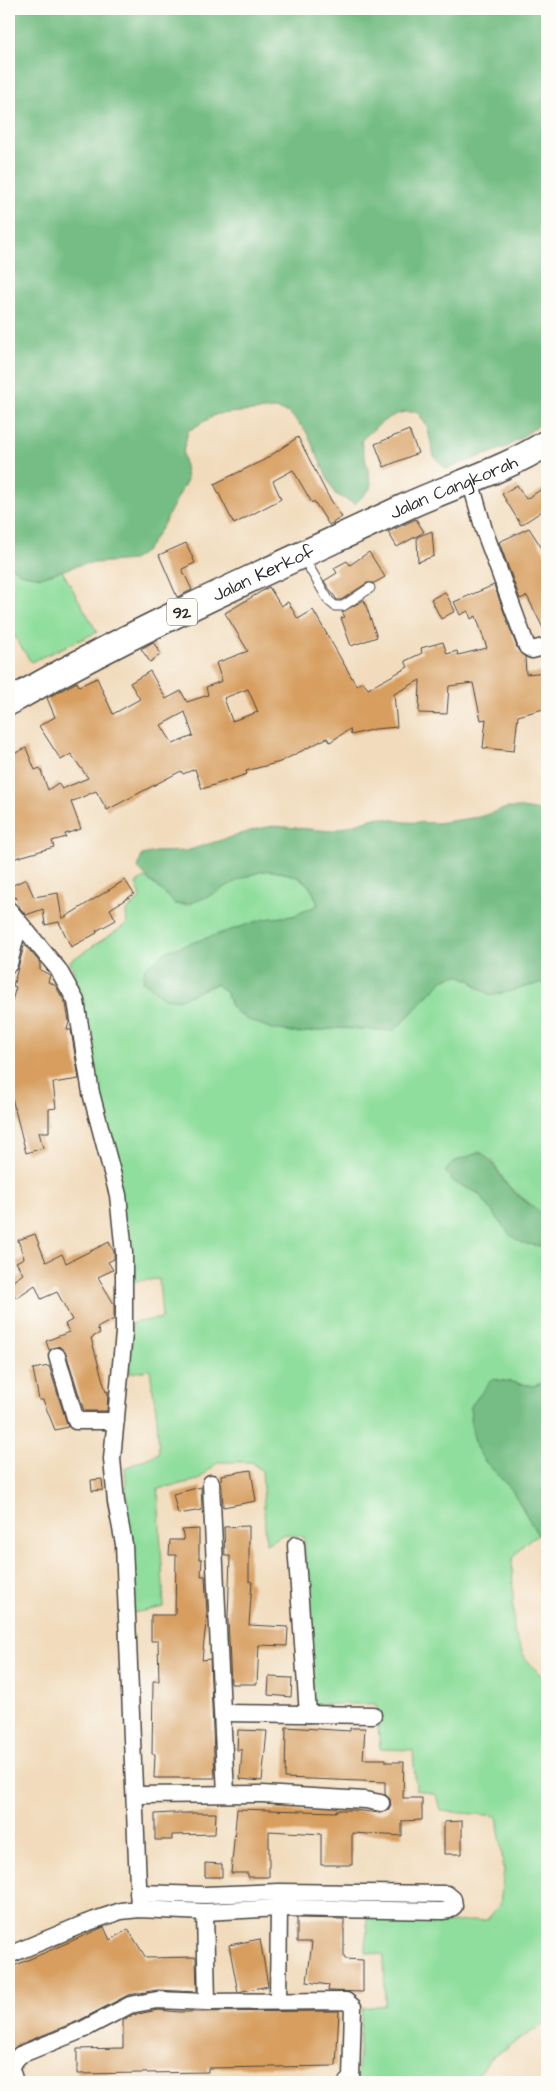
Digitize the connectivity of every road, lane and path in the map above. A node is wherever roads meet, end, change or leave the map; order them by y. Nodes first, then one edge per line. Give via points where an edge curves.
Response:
1 (547, 443) edge
2 (470, 480) junction
3 (358, 529) joint
4 (302, 555) junction
5 (370, 588) dead end
6 (547, 646) edge
7 (9, 702) edge
8 (14, 917) edge
9 (9, 964) edge
10 (57, 1356) dead end
11 (116, 1421) junction
12 (211, 1483) dead end
13 (296, 1545) dead end
14 (223, 1713) junction
15 (308, 1714) junction
16 (373, 1715) dead end
17 (226, 1794) junction
18 (135, 1795) junction
19 (381, 1802) dead end
20 (279, 1900) junction
21 (139, 1901) junction
22 (205, 1912) junction
23 (9, 1955) edge
24 (278, 2001) junction
25 (207, 2002) junction
26 (15, 2082) edge
27 (347, 2082) edge

1 - 2 main road, Jalan Cangkorah
2 - 3 main road, Jalan Cangkorah
2 - 6 street via 487,538 527,647 532,650
3 - 4 main road, Jalan Kerkof / 92
4 - 5 lane via 329,602 335,606 343,606
4 - 7 main road, Jalan Kerkof / 92 via 188,609
8 - 9 street
8 - 11 street via 58,969 76,1001 91,1093 118,1195 124,1253 124,1333
10 - 11 street via 76,1422
11 - 18 street via 112,1459 124,1544
12 - 14 street
13 - 15 street
14 - 15 street
14 - 17 street
15 - 16 street
17 - 18 street
17 - 19 street
18 - 21 street
20 - 20 street via 447,1894 454,1906 442,1911
20 - 21 street via 205,1895
20 - 22 street
20 - 24 street
21 - 22 street
21 - 23 street
22 - 25 street
24 - 25 street
24 - 27 street via 346,2001 350,2004 351,2079
25 - 26 street via 157,2000 130,2005 82,2030 20,2054 10,2066

